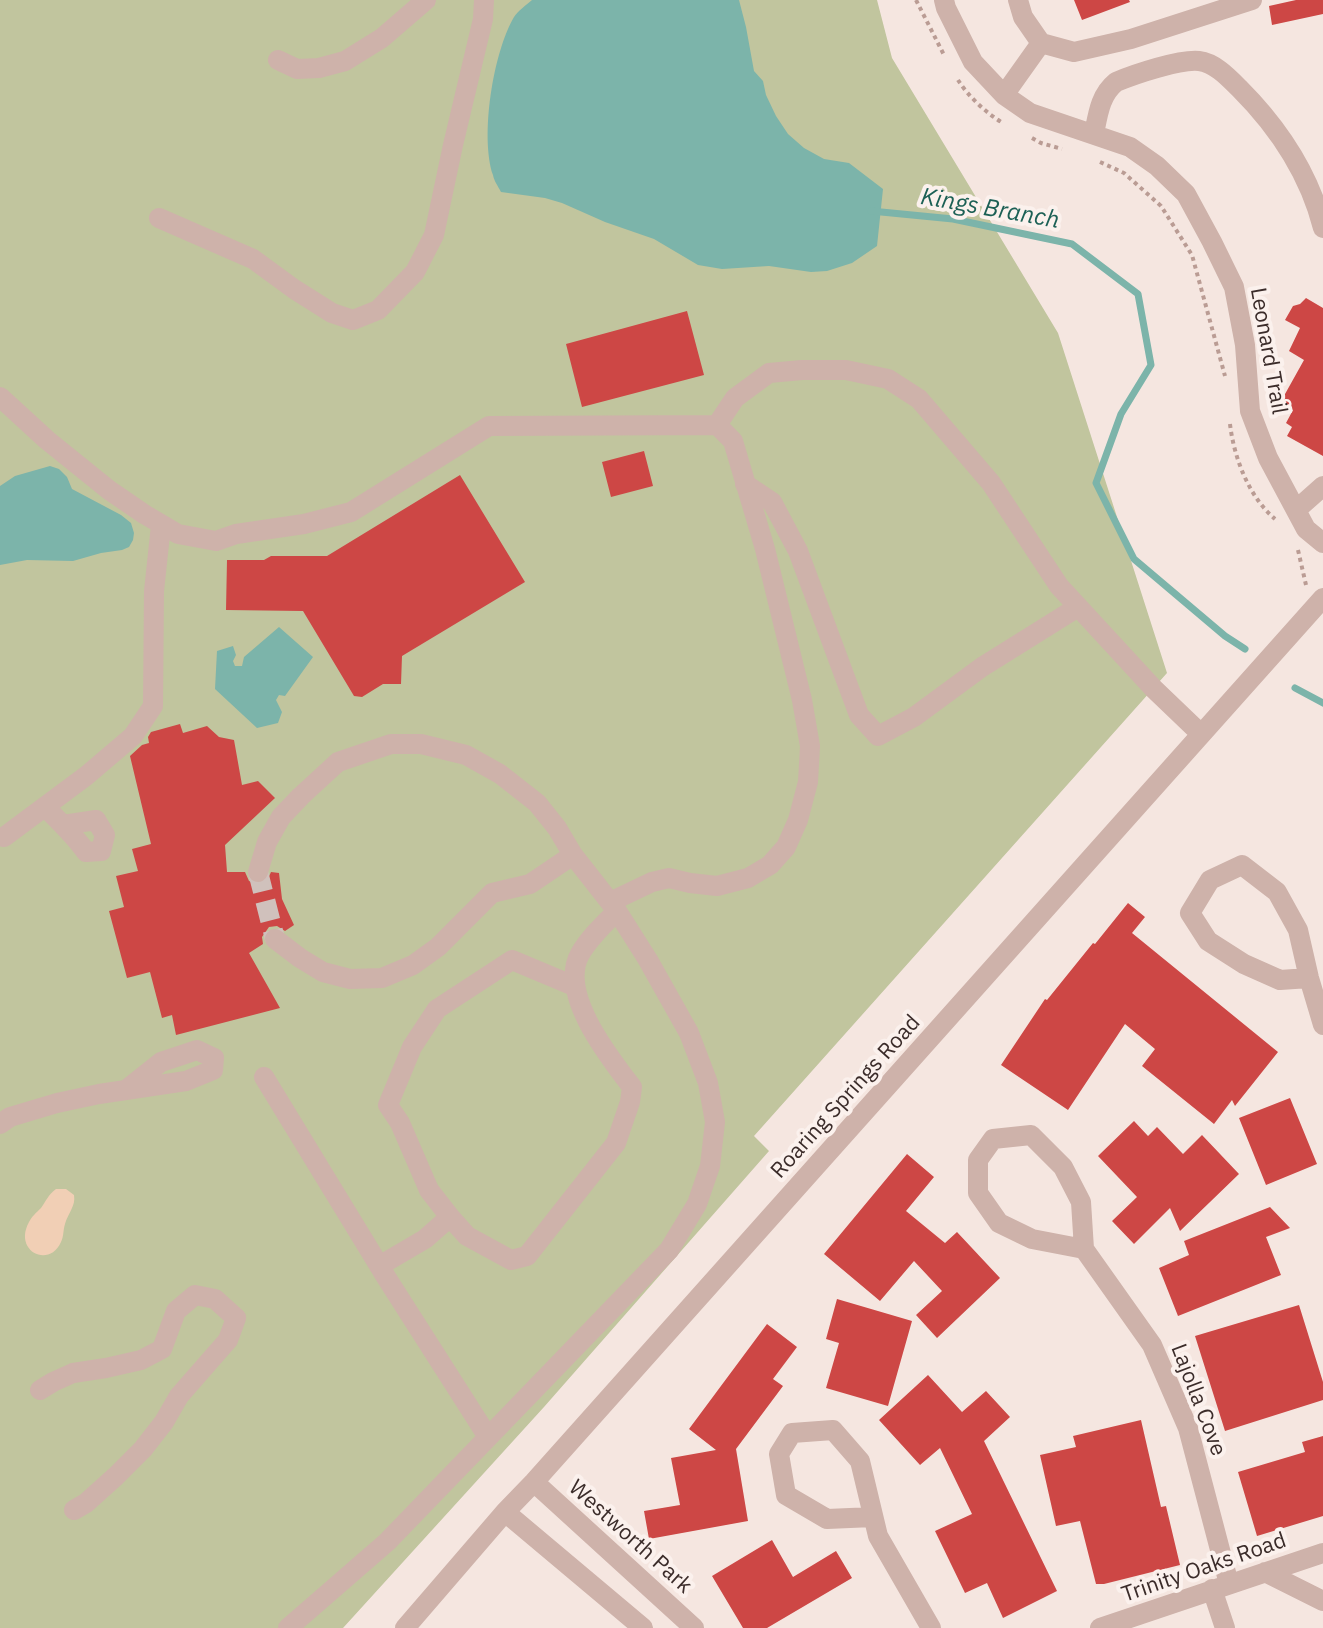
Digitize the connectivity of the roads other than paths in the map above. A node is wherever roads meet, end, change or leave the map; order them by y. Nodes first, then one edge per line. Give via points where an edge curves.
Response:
1 (426, 0) edge
2 (484, 0) edge
3 (944, 0) edge
4 (1018, 0) edge
5 (1252, 0) edge
6 (1041, 43) junction
7 (278, 60) dead end
8 (1004, 95) junction
9 (1094, 134) junction
10 (159, 218) dead end
11 (1323, 228) edge
12 (0, 397) edge
13 (717, 425) junction
14 (745, 484) junction
15 (1323, 486) edge
16 (1296, 510) junction
17 (161, 525) junction
18 (1323, 543) edge
19 (1323, 598) edge
20 (1078, 607) junction
21 (1201, 734) junction
22 (45, 807) junction
23 (63, 825) dead end
24 (1, 837) edge
25 (573, 855) junction
26 (258, 872) tunnel mouth
27 (613, 906) junction
28 (275, 939) tunnel mouth
29 (1309, 978) junction
30 (574, 986) junction
31 (1323, 1025) edge
32 (264, 1077) dead end
33 (127, 1089) dead end
34 (0, 1124) edge
35 (450, 1217) junction
36 (1084, 1249) junction
37 (379, 1266) junction
38 (40, 1390) dead end
39 (488, 1437) junction
40 (534, 1482) junction
41 (74, 1510) dead end
42 (505, 1512) junction
43 (873, 1517) junction
44 (1323, 1553) edge
45 (1265, 1572) junction
46 (1221, 1587) junction
47 (1323, 1601) edge
48 (288, 1628) edge
49 (405, 1628) edge
50 (643, 1628) edge
51 (694, 1628) edge
52 (931, 1628) edge
53 (1100, 1628) edge
54 (1225, 1628) edge

1 - 7 street via 345,61 297,69
2 - 10 street via 434,235 415,272 378,310 353,320 332,313 253,259
3 - 8 street, Leonard Trail via 973,62
4 - 6 street
5 - 6 street via 1074,52
6 - 8 street
8 - 9 street, Leonard Trail via 1030,113
9 - 11 street via 1101,101 1116,82 1186,61 1210,64 1263,113 1286,143 1316,201
9 - 16 street, Leonard Trail via 1130,147 1157,166 1186,194 1212,242 1234,287 1250,411
12 - 17 street via 109,490
13 - 14 street via 733,441
13 - 17 street via 489,426 351,512 216,541
13 - 20 street via 735,398 769,373 846,370 888,379 919,399 967,453
14 - 20 street via 772,502 785,526 859,715 878,736
14 - 27 street via 810,746 798,820 786,847 748,878 717,886 669,878 652,882
15 - 16 street
16 - 18 street, Leonard Trail via 1306,529
17 - 22 street via 154,591 153,706 133,736
19 - 21 street, Roaring Springs Road
20 - 21 street
21 - 40 street, Roaring Springs Road
22 - 23 street
22 - 24 street
25 - 26 street via 537,803 500,774 466,755 421,744 391,744 338,762 301,796 274,829
25 - 27 street
25 - 28 street via 530,884 492,893 438,947 382,978 350,979 323,972
27 - 30 street via 578,956
27 - 39 street via 682,1021 708,1083 715,1122 710,1166 697,1204 669,1250
29 - 29 street via 1298,930 1277,892 1242,865 1210,880 1190,913 1208,941 1280,980
29 - 31 street
30 - 35 street via 512,960 437,1009 412,1047 388,1105 429,1190
30 - 35 street via 591,1028 632,1087 616,1143 527,1256 511,1260 467,1236
32 - 37 street
33 - 34 street via 57,1103
35 - 37 street
36 - 36 street via 1081,1202 1063,1167 1031,1135 993,1139 978,1160 978,1193 999,1223 1032,1239
36 - 46 street, Lajolla Cove via 1152,1345 1188,1428
37 - 39 street
38 - 41 street via 73,1373 141,1360 162,1349 176,1311 195,1295 215,1299 236,1318 228,1340 179,1396 143,1449
39 - 48 street via 387,1542
40 - 42 street, Roaring Springs Road
40 - 51 street, Westworth Park
42 - 49 street, Roaring Springs Road
42 - 50 street
43 - 43 street via 860,1461 833,1430 792,1433 779,1454 786,1495 827,1519
43 - 52 street via 878,1536
44 - 45 street, Trinity Oaks Road
45 - 46 street, Trinity Oaks Road
45 - 47 street
46 - 53 street, Trinity Oaks Road
46 - 54 street, Lajolla Cove

